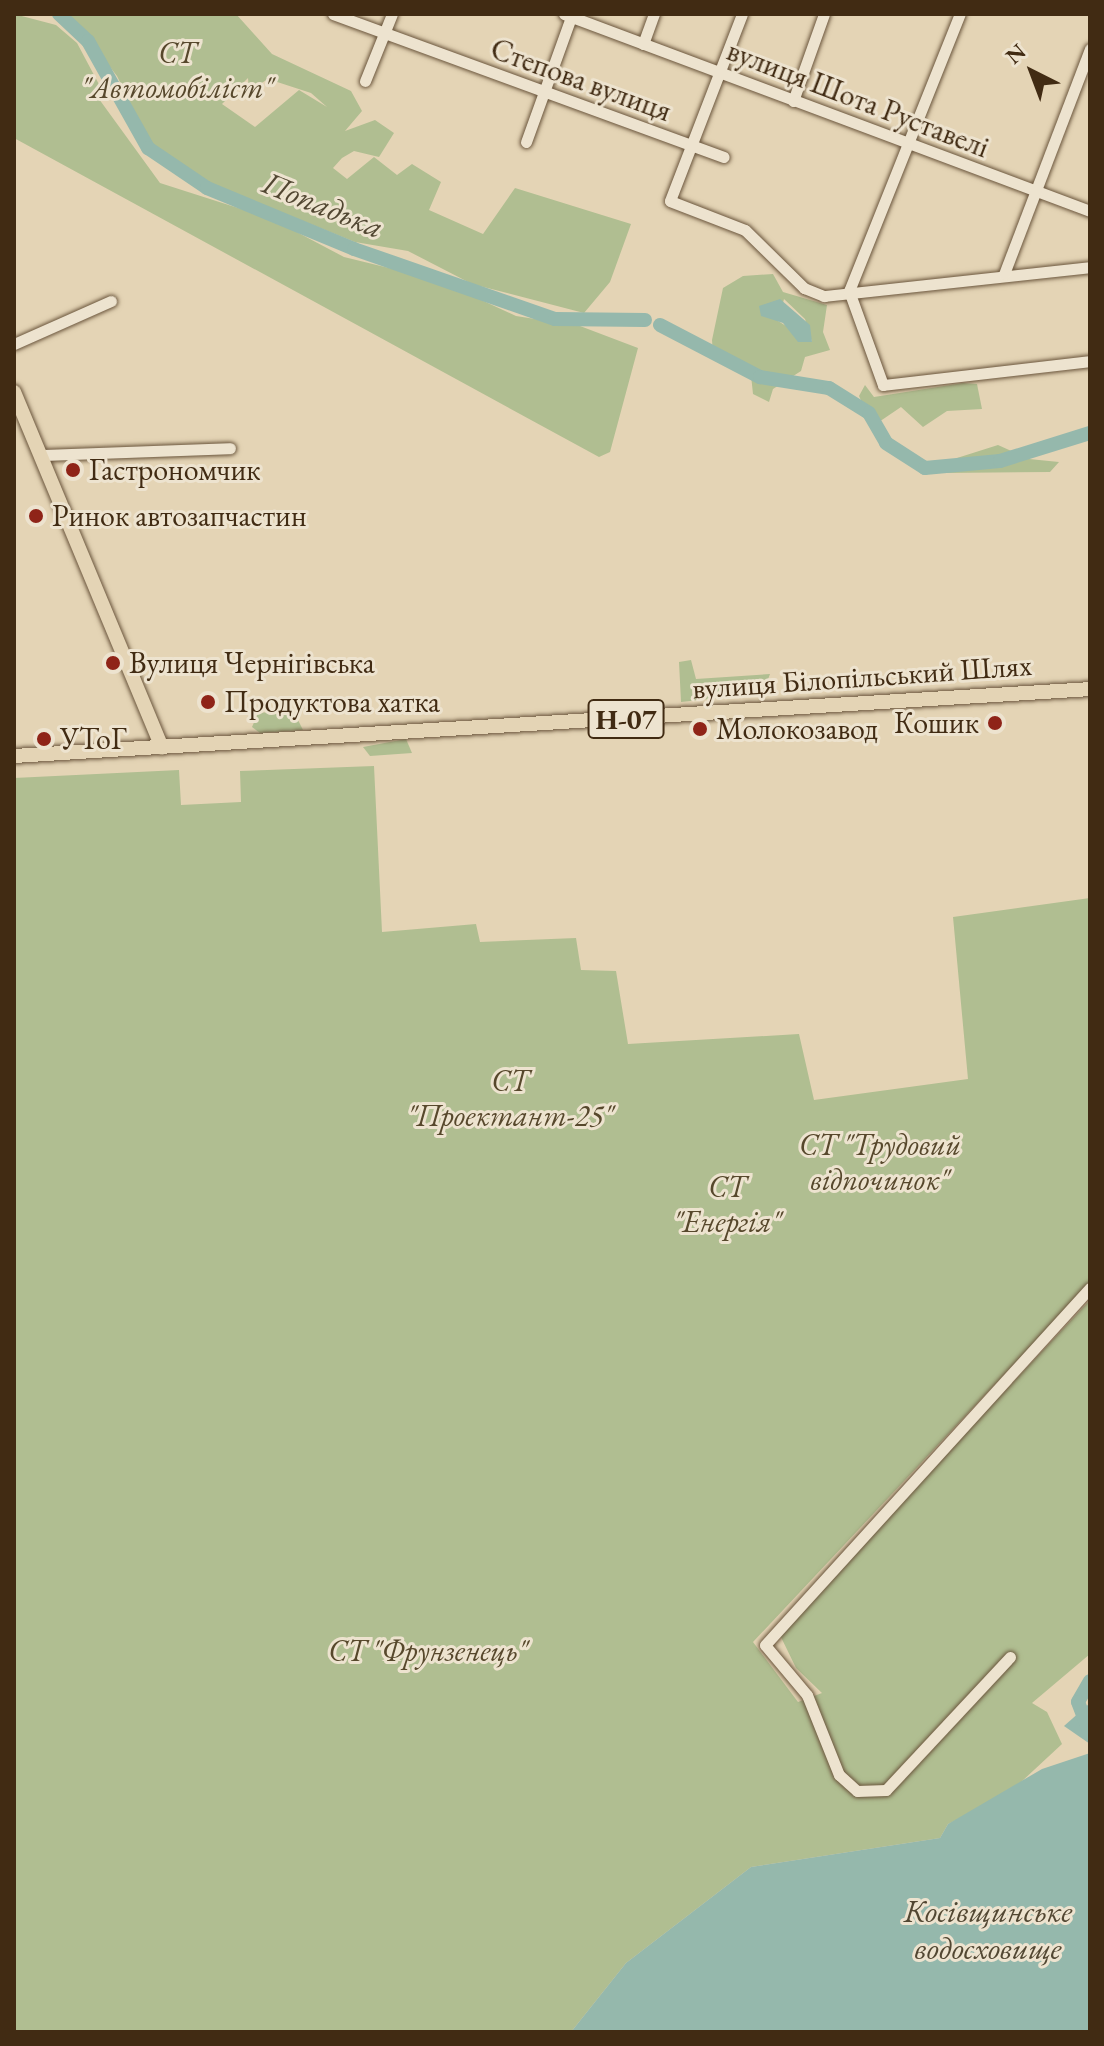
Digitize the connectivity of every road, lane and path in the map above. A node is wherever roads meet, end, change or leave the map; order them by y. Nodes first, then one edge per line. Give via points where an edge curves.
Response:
1 (333, 14) edge
2 (392, 14) edge
3 (654, 14) edge
4 (742, 14) edge
5 (824, 14) edge
6 (960, 14) edge
7 (569, 15) edge
8 (384, 33) junction
9 (643, 44) junction
10 (1090, 49) edge
11 (721, 72) junction
12 (365, 81) dead end
13 (541, 93) junction
14 (793, 101) junction
15 (526, 142) dead end
16 (692, 145) junction
17 (910, 146) junction
18 (724, 157) dead end
19 (1035, 192) junction
20 (1090, 211) edge
21 (1090, 267) edge
22 (1004, 274) junction
23 (849, 291) junction
24 (111, 301) dead end
25 (14, 344) edge
26 (1090, 361) edge
27 (14, 392) edge
28 (230, 448) dead end
29 (42, 455) junction
30 (1090, 689) edge
31 (162, 747) junction
32 (14, 756) edge
33 (1090, 1288) edge
34 (1010, 1657) dead end

1 - 8 street, Степова вулиця
2 - 8 street
3 - 9 street
4 - 11 street
5 - 14 street
6 - 17 street
7 - 9 street, вулиця Шота Руставелі
7 - 13 street
8 - 12 street
8 - 13 street, Степова вулиця
9 - 11 street, вулиця Шота Руставелі
10 - 19 street
11 - 14 street, вулиця Шота Руставелі
11 - 16 street
13 - 15 street
13 - 16 street, Степова вулиця
14 - 17 street, вулиця Шота Руставелі
16 - 18 street, Степова вулиця
16 - 23 street via 670,201 745,230 804,288 824,296
17 - 19 street, вулиця Шота Руставелі
17 - 23 street
19 - 20 street, вулиця Шота Руставелі
19 - 22 street
21 - 22 street
22 - 23 street
23 - 26 street via 883,385
24 - 25 street
27 - 29 main road
28 - 29 street
29 - 31 main road
30 - 31 main road, вулиця Білопільський Шлях / Н-07
31 - 32 main road, вулиця Білопільський Шлях
33 - 34 street via 765,1645 807,1695 839,1775 857,1791 886,1790

